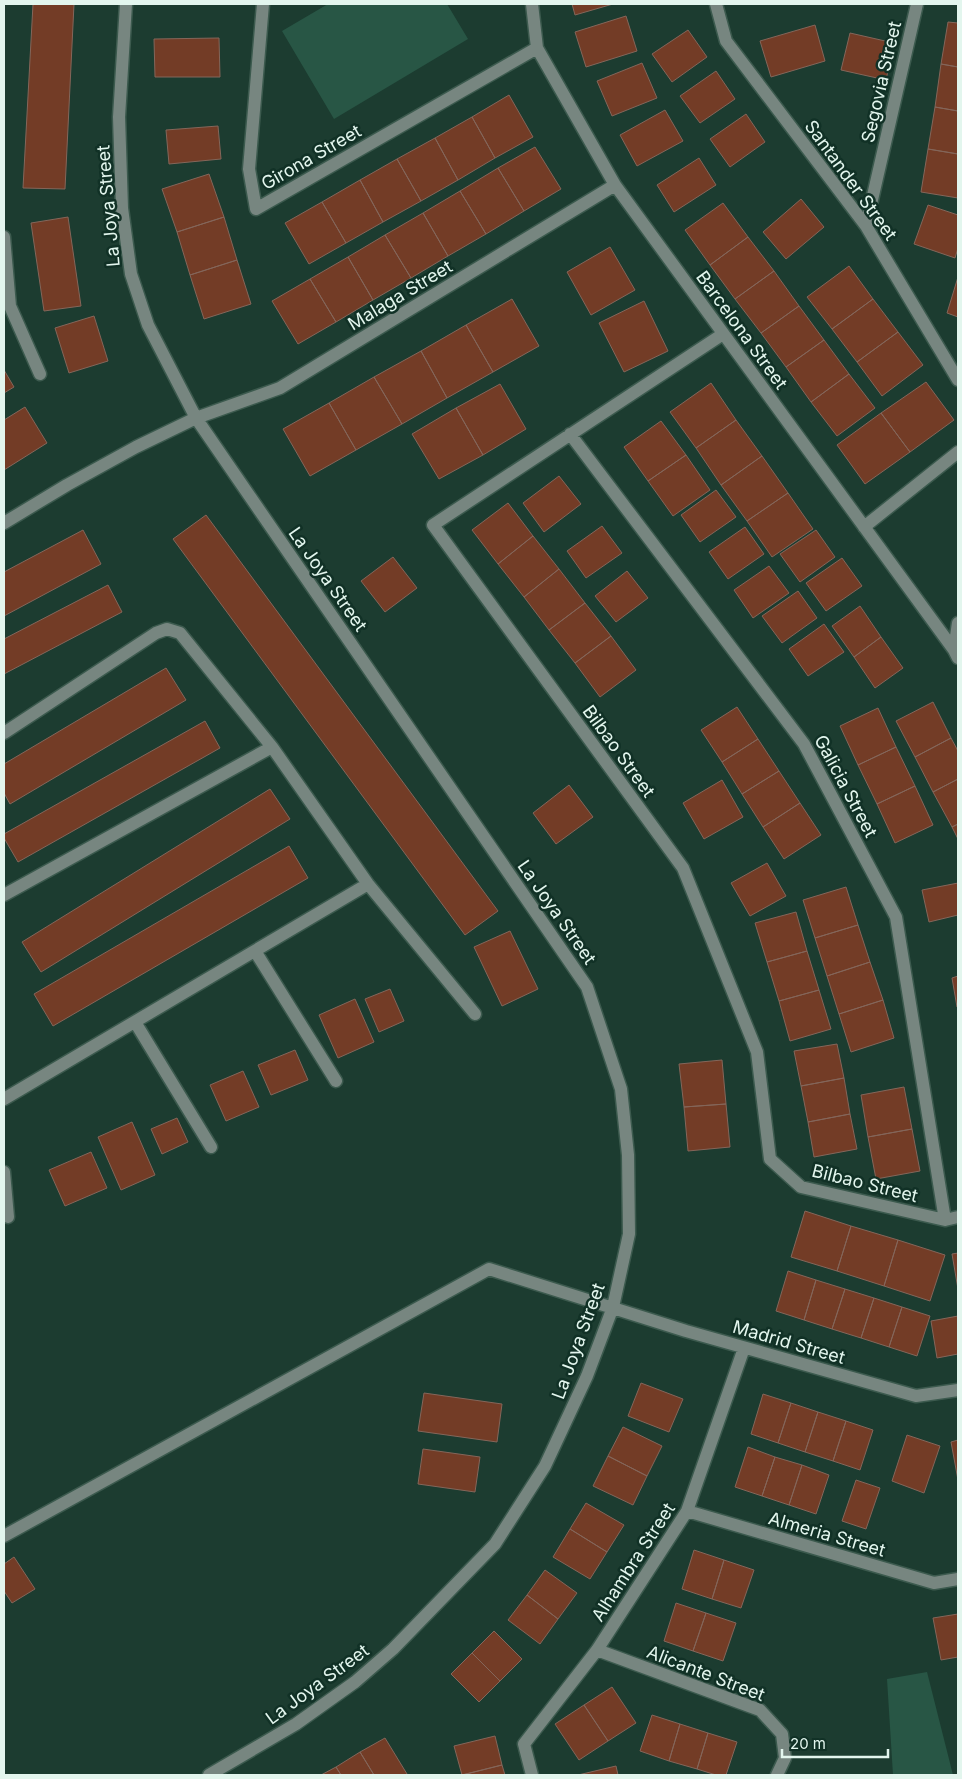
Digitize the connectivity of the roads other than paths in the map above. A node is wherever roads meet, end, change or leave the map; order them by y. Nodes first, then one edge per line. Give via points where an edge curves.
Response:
1 (126, 4) edge
2 (263, 4) edge
3 (532, 4) edge
4 (716, 4) edge
5 (917, 4) edge
6 (537, 48) junction
7 (615, 186) junction
8 (866, 226) junction
9 (4, 237) edge
10 (7, 308) edge
11 (723, 334) junction
12 (40, 374) dead end
13 (958, 380) edge
14 (196, 418) junction
15 (570, 434) junction
16 (958, 452) edge
17 (4, 523) edge
18 (864, 527) junction
19 (958, 623) edge
20 (956, 654) edge
21 (4, 733) edge
22 (272, 746) junction
23 (368, 884) junction
24 (4, 895) edge
25 (255, 951) junction
26 (475, 1014) dead end
27 (135, 1022) junction
28 (336, 1081) dead end
29 (4, 1099) edge
30 (211, 1147) dead end
31 (4, 1172) edge
32 (8, 1217) dead end
33 (958, 1217) edge
34 (945, 1220) junction
35 (613, 1307) junction
36 (744, 1348) junction
37 (958, 1390) edge
38 (687, 1511) junction
39 (4, 1536) edge
40 (958, 1579) edge
41 (597, 1650) junction
42 (209, 1775) edge
43 (532, 1775) edge
44 (778, 1775) edge

1 - 14 street, La Joya Street via 119,117 122,208 131,274 148,325
2 - 6 street, Girona Street via 249,169 256,209
3 - 6 street, Barcelona Street
4 - 8 street, Santander Street via 726,42
5 - 8 street, Segovia Street
6 - 7 street, Barcelona Street
7 - 11 street, Barcelona Street
7 - 14 street, Malaga Street via 280,388
8 - 13 street, Santander Street
9 - 10 street
10 - 12 street
11 - 15 street, Bilbao Street
11 - 18 street, Barcelona Street
14 - 17 street, Malaga Street via 106,463
14 - 35 street, La Joya Street via 587,987 621,1089 628,1154 629,1234
15 - 34 street, Galicia Street via 804,744 896,917
15 - 34 street, Bilbao Street via 433,525 683,868 757,1052 770,1159 801,1187
16 - 18 street
18 - 20 street, Barcelona Street
19 - 20 street
21 - 22 street via 156,633 167,629 180,633
22 - 23 street
22 - 24 street
23 - 25 street
23 - 26 street
25 - 27 street
25 - 28 street
27 - 29 street
27 - 30 street
31 - 32 street
33 - 34 street, Bilbao Street
35 - 36 street, Madrid Street
35 - 39 street, Madrid Street via 489,1269
35 - 42 street, La Joya Street via 587,1376 545,1466 496,1544 356,1682 296,1724
36 - 37 street, Madrid Street via 916,1396
36 - 38 street, Alhambra Street
38 - 40 street, Almeria Street via 934,1583
38 - 41 street, Alhambra Street
41 - 43 street, Alhambra Street via 524,1744
41 - 44 street, Alicante Street via 760,1710 782,1734 785,1758

